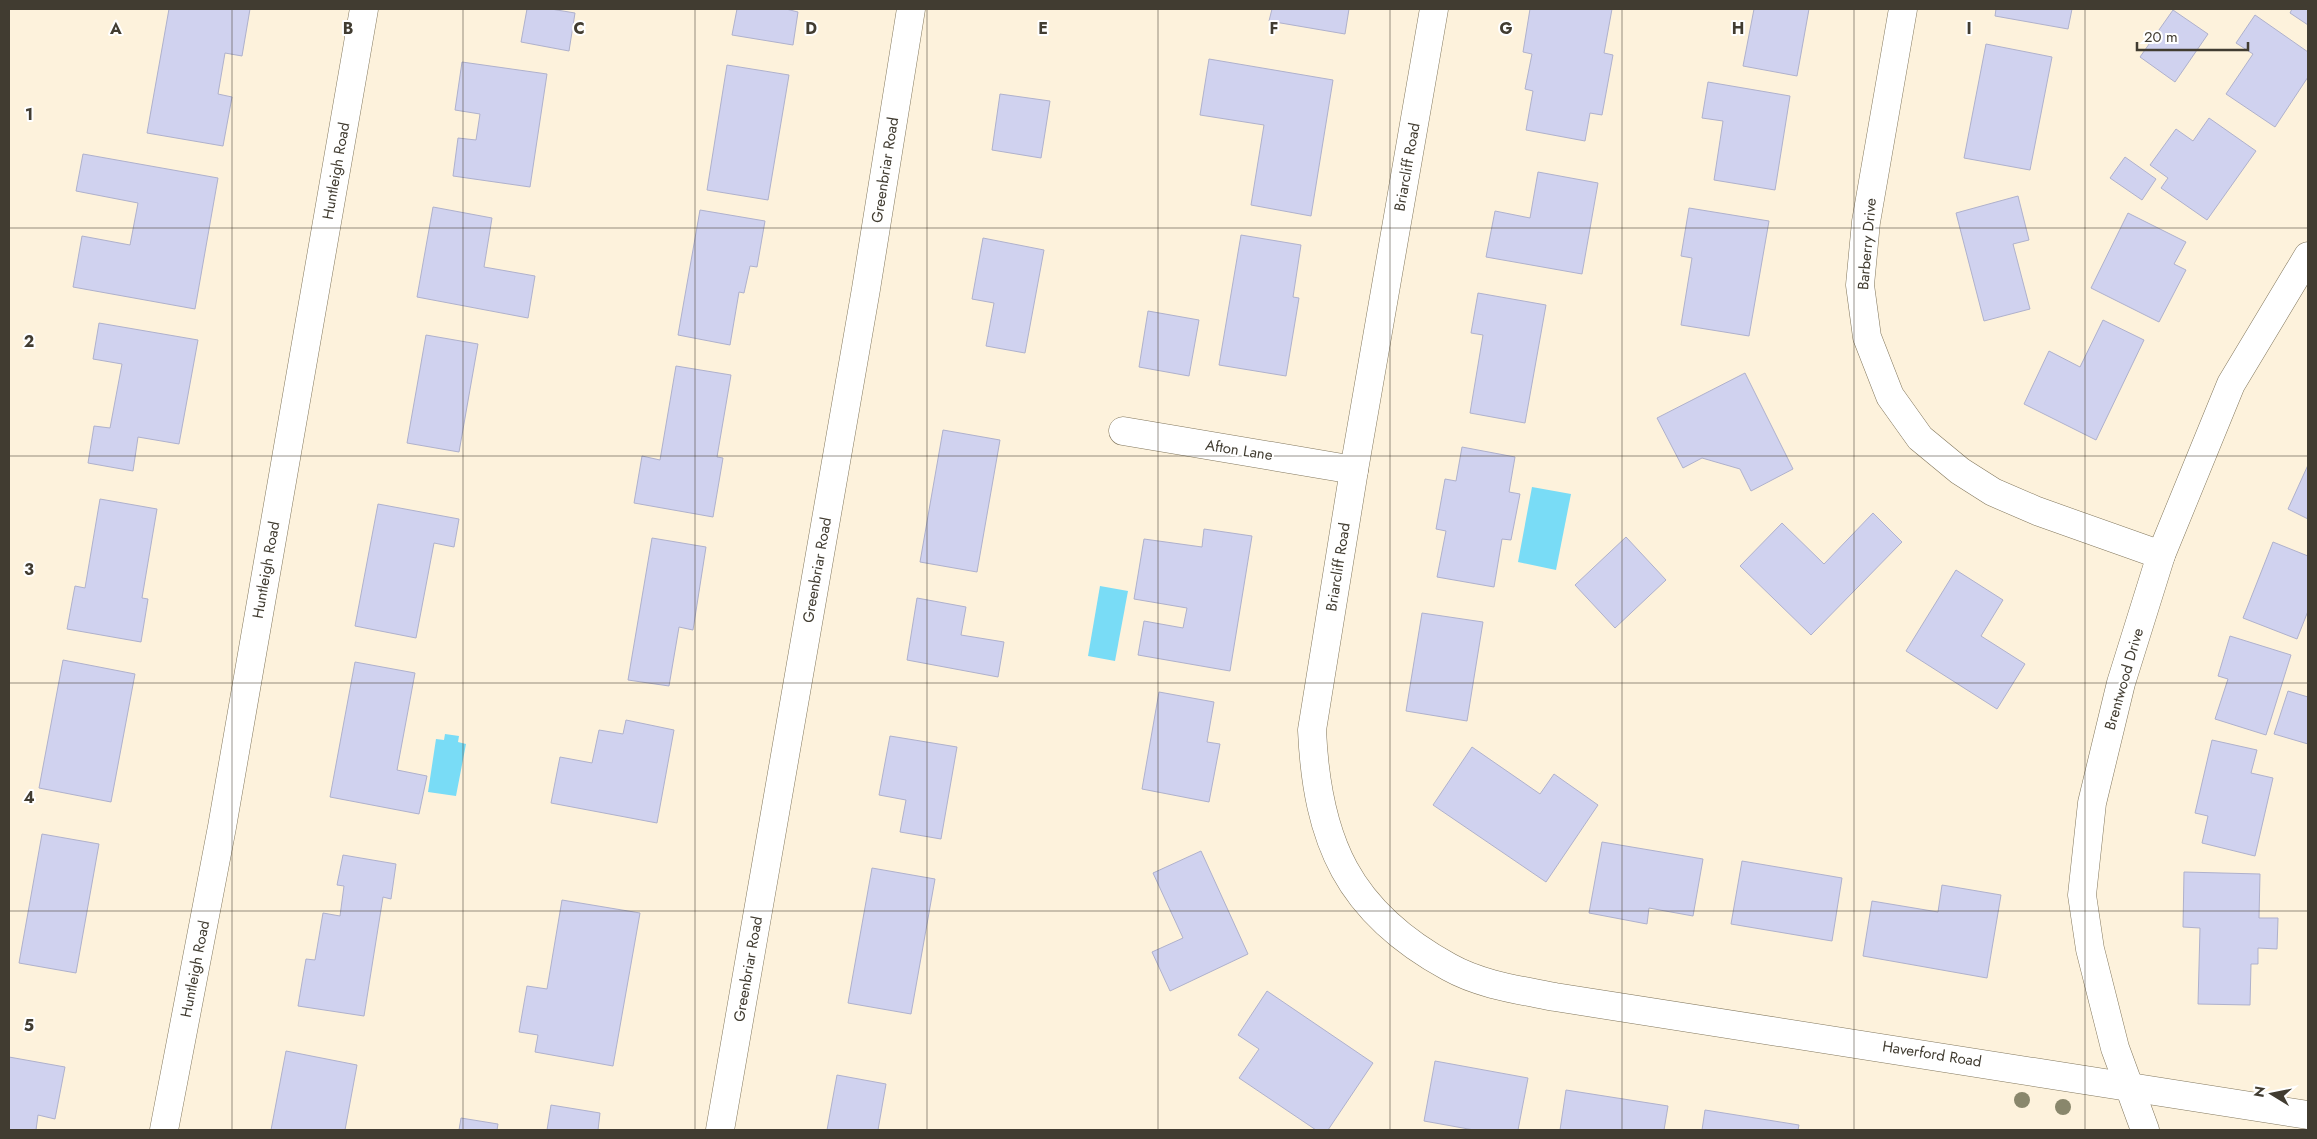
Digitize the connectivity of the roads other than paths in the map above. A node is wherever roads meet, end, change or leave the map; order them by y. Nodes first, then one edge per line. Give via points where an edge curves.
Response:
1 (364, 9) edge
2 (911, 9) edge
3 (1434, 9) edge
4 (1903, 9) edge
5 (2308, 256) edge
6 (1123, 431) dead end
7 (1354, 470) junction
8 (2161, 555) junction
9 (1555, 997) joint
10 (2128, 1086) junction
11 (2308, 1115) edge
12 (164, 1130) edge
13 (720, 1130) edge
14 (2145, 1130) edge

1 - 12 street, Huntleigh Road via 222,827
2 - 13 street, Greenbriar Road via 866,289
3 - 7 street, Briarcliff Road
4 - 8 street, Barberry Drive via 1866,222 1860,285 1867,337 1890,396 1920,438 1993,492
5 - 8 street, Brentwood Drive via 2231,384
6 - 7 street, Afton Lane
7 - 9 street, Briarcliff Road via 1312,730 1314,774 1327,834 1348,878 1377,916 1415,944 1450,968 1498,985
8 - 10 street, Brentwood Drive via 2121,683 2092,803 2082,895 2090,949
9 - 10 street, Haverford Road
10 - 11 street, Haverford Road
10 - 14 street, Brentwood Drive

